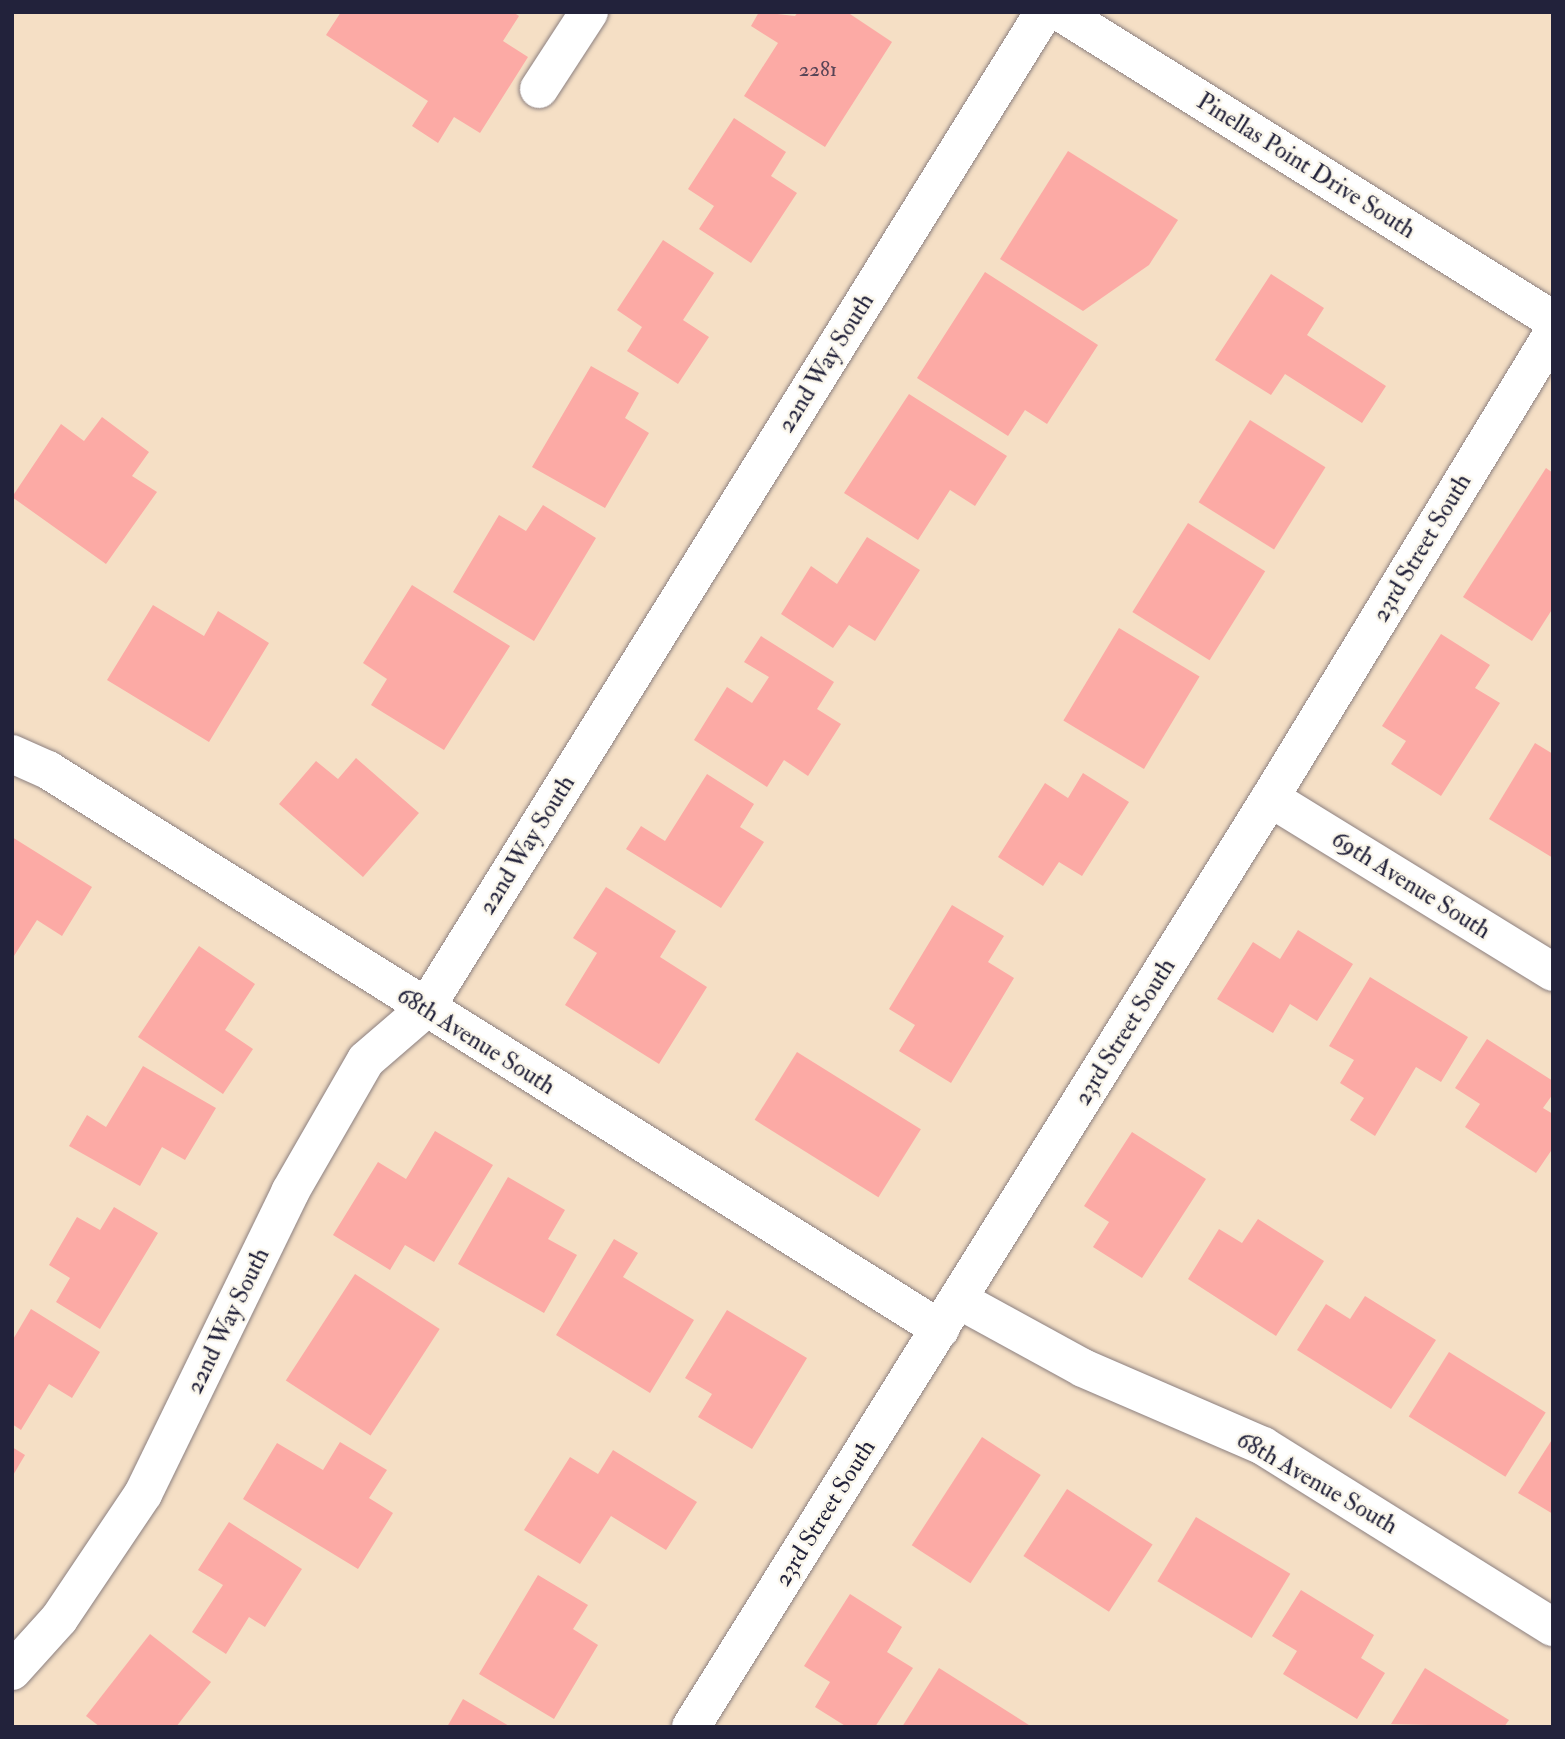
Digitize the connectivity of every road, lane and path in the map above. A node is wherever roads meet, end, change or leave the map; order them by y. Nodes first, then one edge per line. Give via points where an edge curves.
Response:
1 (589, 12) edge
2 (1044, 12) edge
3 (1060, 12) edge
4 (539, 89) dead end
5 (1553, 320) edge
6 (1553, 333) edge
7 (12, 754) edge
8 (1270, 798) junction
9 (1553, 972) edge
10 (425, 1009) junction
11 (950, 1315) junction
12 (1553, 1627) edge
13 (12, 1671) edge
14 (691, 1727) edge

1 - 4 street
2 - 10 street, 22nd Way South
3 - 5 street, Pinellas Point Drive South
6 - 8 street, 23rd Street South
7 - 10 street, 68th Avenue South via 48,770
8 - 9 street, 69th Avenue South
8 - 11 street, 23rd Street South
10 - 11 street, 68th Avenue South
10 - 13 street, 22nd Way South via 366,1060 290,1192 143,1494 59,1619
11 - 12 street, 68th Avenue South via 1264,1447
11 - 14 street, 23rd Street South

